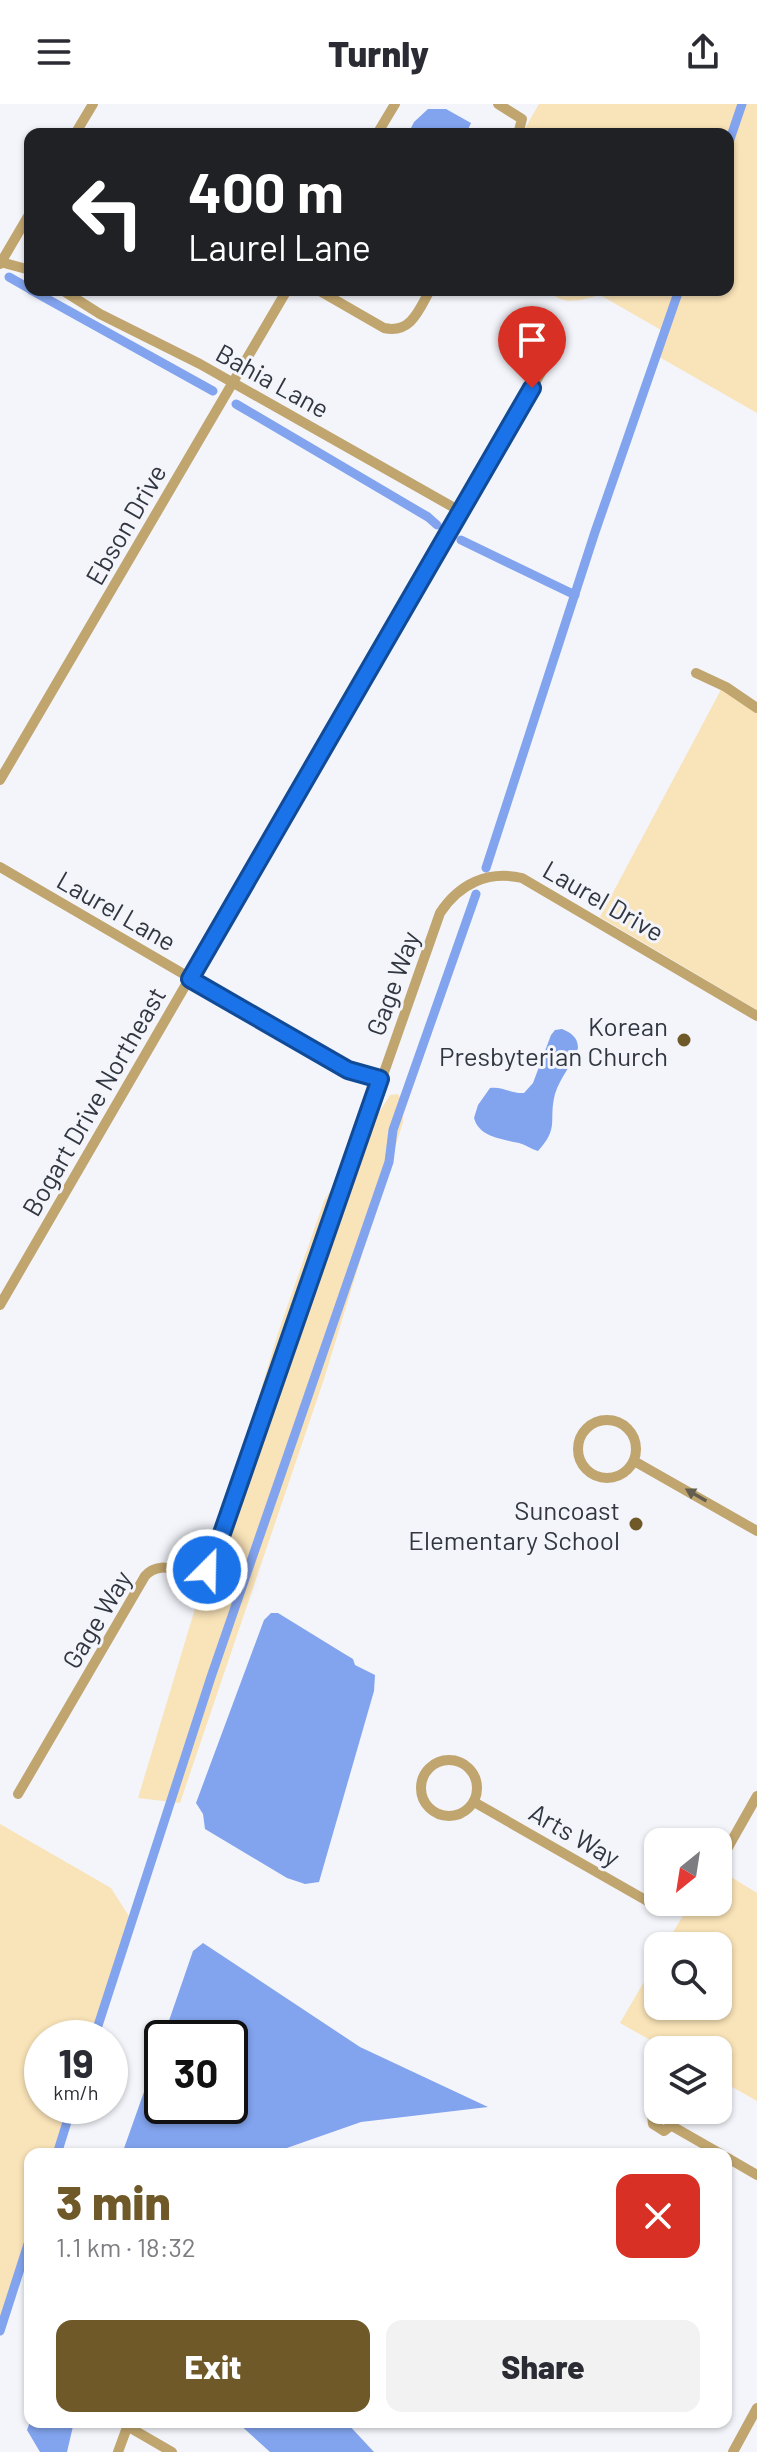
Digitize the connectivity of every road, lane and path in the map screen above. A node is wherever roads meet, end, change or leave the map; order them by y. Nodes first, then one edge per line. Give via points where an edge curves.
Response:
1 (93, 104) edge
2 (395, 104) edge
3 (498, 104) edge
4 (79, 128) edge
5 (381, 128) edge
6 (521, 128) edge
7 (24, 223) edge
8 (1, 263) edge
9 (24, 269) edge
10 (72, 296) edge
11 (283, 296) edge
12 (328, 296) edge
13 (426, 296) edge
14 (561, 338) dead end
15 (233, 382) junction
16 (460, 511) junction
17 (696, 673) dead end
18 (757, 708) edge
19 (0, 780) edge
20 (0, 867) edge
21 (436, 923) joint
22 (190, 979) junction
23 (757, 1016) edge
24 (380, 1079) junction
25 (0, 1305) edge
26 (634, 1461) junction
27 (757, 1531) edge
28 (18, 1794) dead end
29 (757, 1796) edge
30 (474, 1802) junction
31 (732, 1840) edge
32 (644, 1899) edge
33 (654, 2124) edge
34 (672, 2126) joint
35 (710, 2148) edge
36 (732, 2160) edge
37 (757, 2175) edge
38 (757, 2408) edge
39 (127, 2428) edge
40 (134, 2428) edge
41 (118, 2452) edge
42 (172, 2452) edge
43 (733, 2452) edge

1 - 4 street
2 - 5 street
3 - 6 street via 522,119
7 - 8 street
8 - 9 street
10 - 15 street, Bahia Lane
11 - 15 street, Ebson Drive
12 - 13 street via 394,330 411,322
14 - 16 street, Bogart Drive Northeast
15 - 16 street, Bahia Lane
15 - 19 street, Ebson Drive
16 - 22 street, Bogart Drive Northeast
17 - 18 street
20 - 22 street, Laurel Lane
21 - 23 street, Laurel Drive via 445,905 468,885 488,876 522,878
21 - 24 street, Gage Way
22 - 24 street, Laurel Lane via 348,1070
22 - 25 street, Bogart Drive Northeast
24 - 28 street, Gage Way via 212,1562 197,1573 160,1566 145,1576
26 - 26 street via 631,1432 614,1421 595,1423 581,1437 582,1464 596,1476 614,1478
27 -> 26 street
29 - 31 street
30 - 30 street via 462,1814 436,1813 421,1792 424,1775 436,1762 463,1762 475,1775
30 - 32 street, Arts Way
33 - 34 street via 664,2131
34 - 35 street
36 - 37 street
38 - 43 street
39 - 41 street
40 - 42 street

